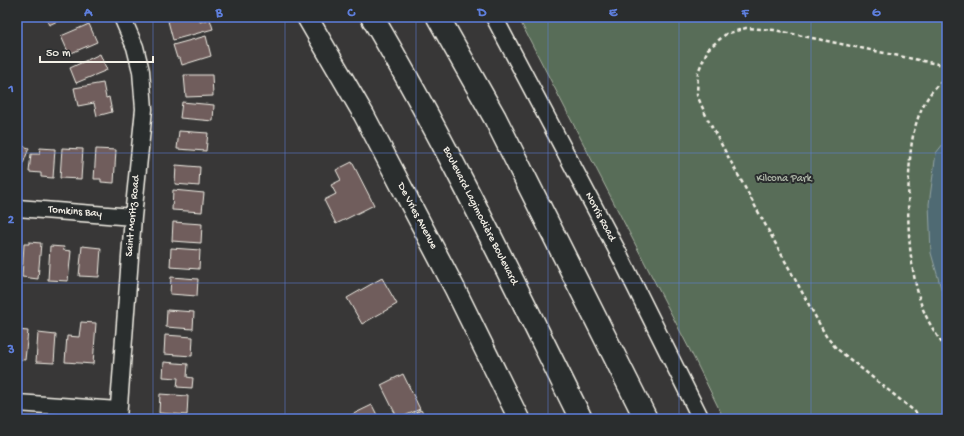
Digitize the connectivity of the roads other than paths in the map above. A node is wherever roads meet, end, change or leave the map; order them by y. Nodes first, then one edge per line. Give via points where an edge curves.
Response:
1 (122, 17) edge
2 (306, 17) edge
3 (372, 17) edge
4 (438, 17) edge
5 (494, 17) edge
6 (17, 208) edge
7 (133, 217) junction
8 (17, 403) edge
9 (118, 415) edge
10 (519, 419) edge
11 (580, 419) edge
12 (646, 419) edge
13 (701, 419) edge

1 - 7 street, Saint Moritz Road via 135,47 141,71 144,109
2 - 10 street, De Vries Avenue via 364,115 455,289
3 - 11 main road, Boulevard Lagimodière Boulevard via 490,235
4 - 12 main road via 495,118
5 - 13 street, Norris Road via 618,252
6 - 7 street, Tomkins Bay
7 - 9 street, Saint Moritz Road
8 - 9 street

